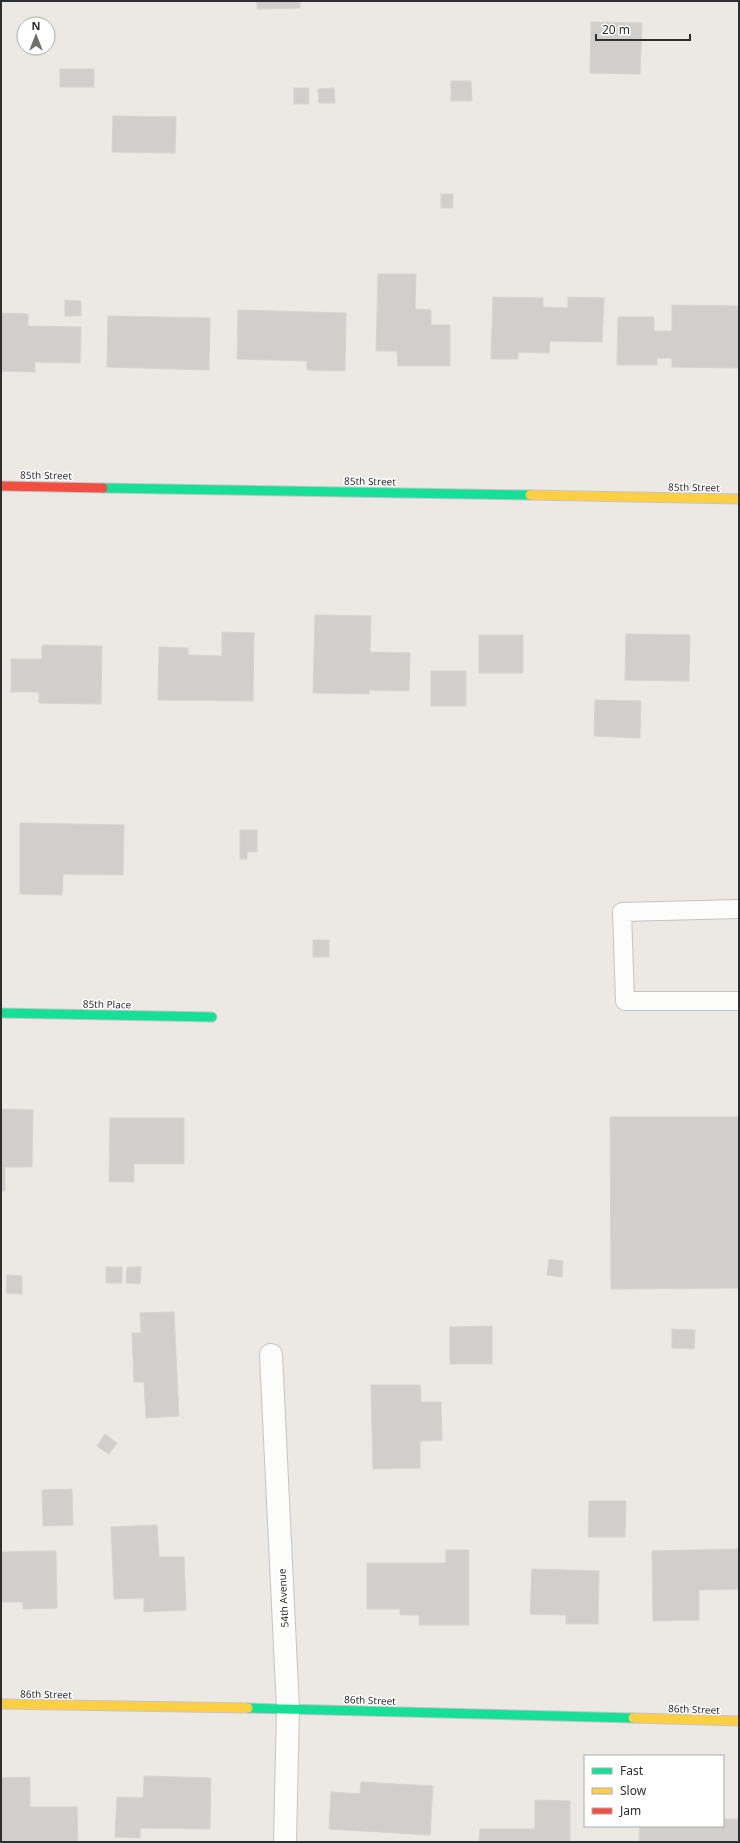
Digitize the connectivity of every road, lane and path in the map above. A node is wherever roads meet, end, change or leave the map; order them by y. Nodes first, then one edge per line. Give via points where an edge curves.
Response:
1 (1, 486) edge
2 (739, 499) edge
3 (739, 910) edge
4 (739, 1001) edge
5 (1, 1013) edge
6 (212, 1017) dead end
7 (271, 1355) dead end
8 (1, 1704) edge
9 (288, 1709) junction
10 (739, 1721) edge
11 (285, 1842) edge

1 - 2 street, 85th Street
3 - 4 lane via 622,912 625,1001
5 - 6 street, 85th Place
7 - 9 street, 54th Avenue
8 - 9 street, 86th Street
9 - 10 street, 86th Street
9 - 11 street, 54th Avenue

